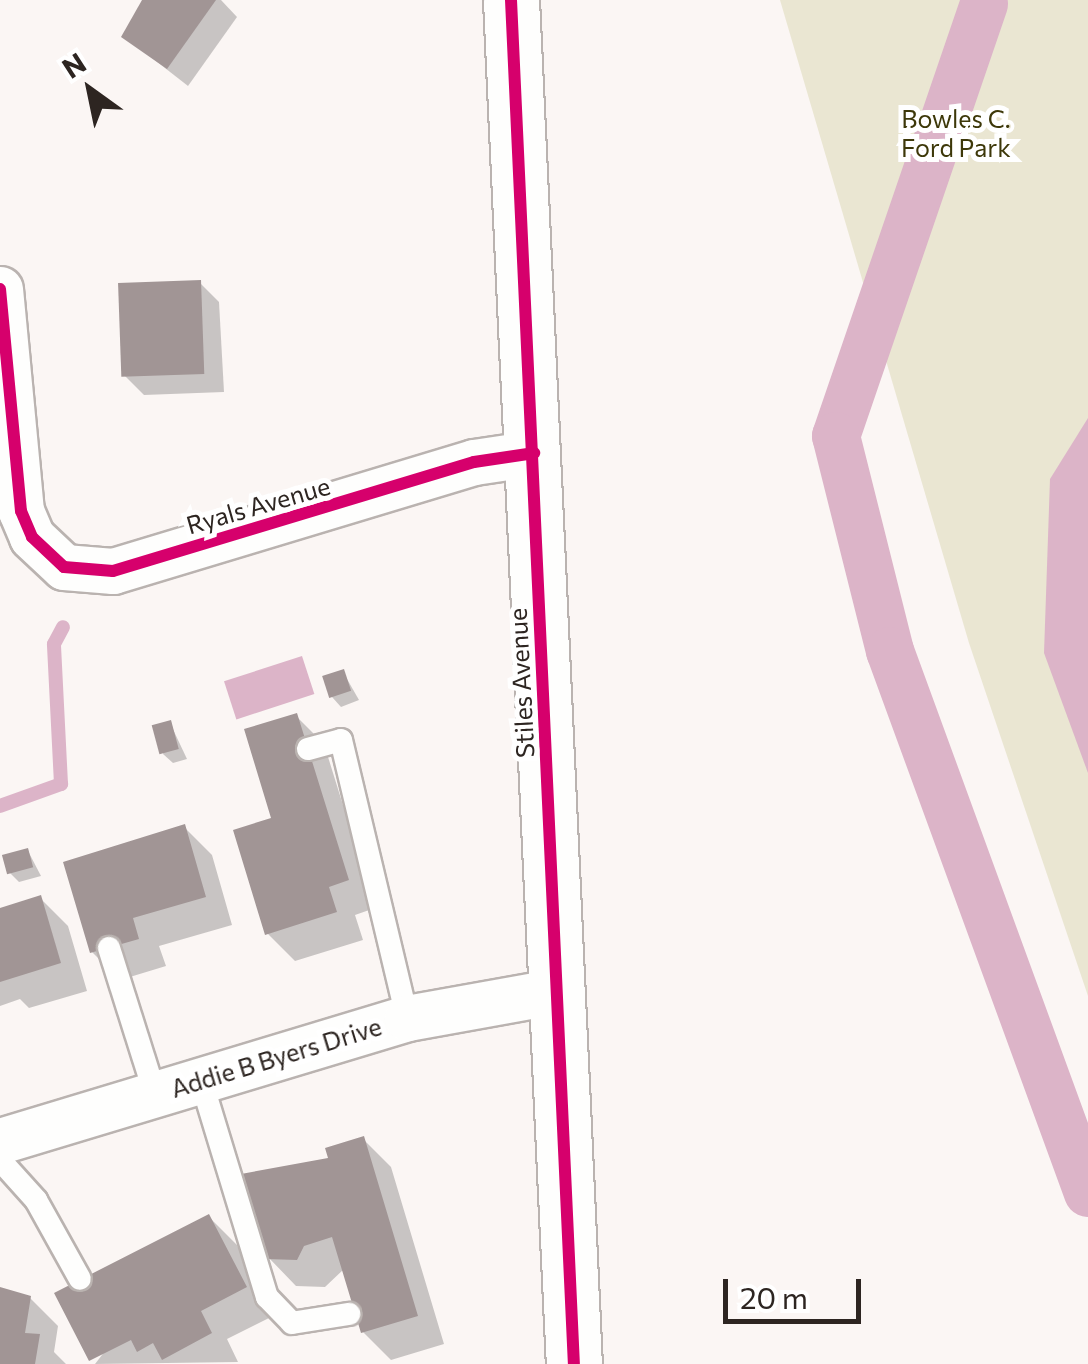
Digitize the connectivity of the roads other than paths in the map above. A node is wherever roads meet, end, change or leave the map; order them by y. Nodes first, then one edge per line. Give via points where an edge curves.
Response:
1 (511, 0) edge
2 (0, 288) edge
3 (2, 377) edge
4 (534, 454) junction
5 (308, 749) dead end
6 (109, 948) dead end
7 (557, 991) junction
8 (408, 1018) junction
9 (201, 1080) junction
10 (155, 1094) junction
11 (0, 1141) edge
12 (0, 1160) edge
13 (80, 1279) dead end
14 (349, 1314) dead end
15 (574, 1364) edge

1 - 4 street, Stiles Avenue
2 - 3 street
3 - 4 street, Ryals Avenue via 22,511 47,556 112,571 474,462
4 - 7 street, Stiles Avenue
5 - 8 lane via 341,740
6 - 10 lane
7 - 8 street, Addie B Byers Drive
7 - 15 street, Stiles Avenue
8 - 9 street, Addie B Byers Drive
9 - 10 street, Addie B Byers Drive
9 - 14 lane via 267,1297 292,1324
10 - 11 street, Addie B Byers Drive
12 - 13 lane via 36,1200

